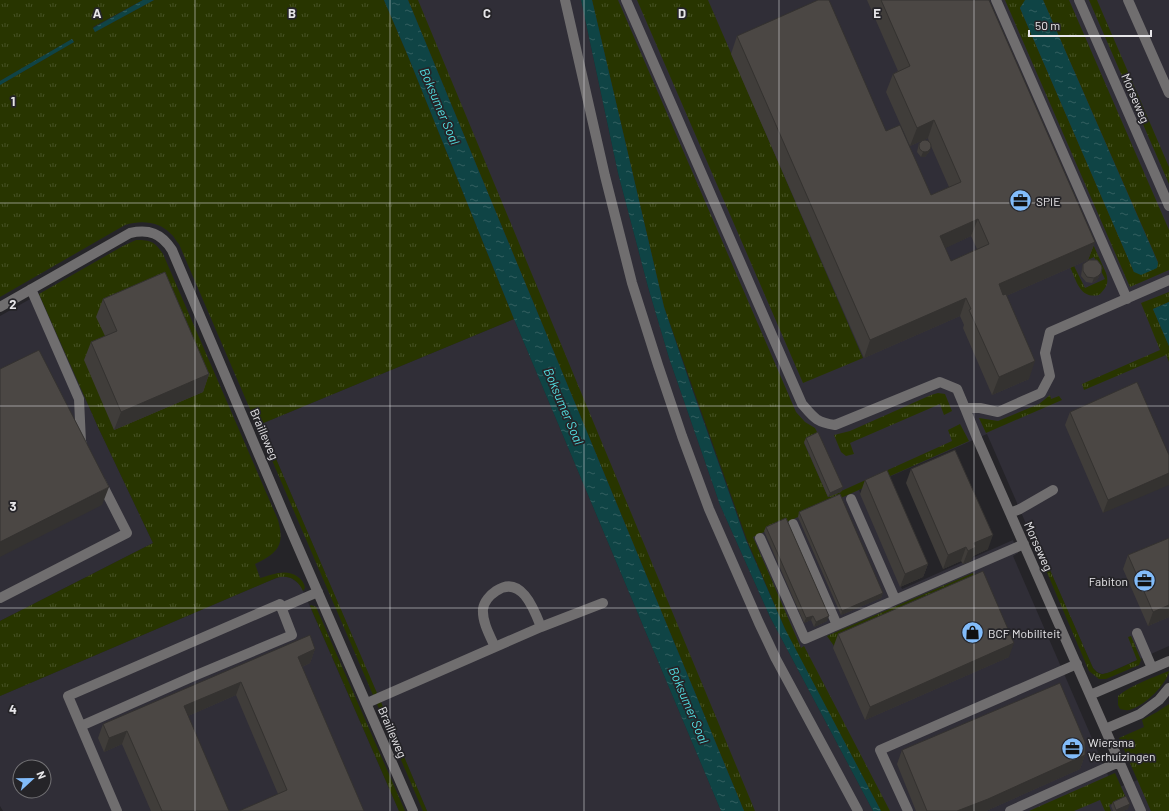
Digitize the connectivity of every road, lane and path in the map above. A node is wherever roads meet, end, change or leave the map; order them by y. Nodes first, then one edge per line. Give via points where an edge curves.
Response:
1 (565, 0) edge
2 (626, 0) edge
3 (996, 0) edge
4 (1079, 0) edge
5 (1128, 0) edge
6 (1169, 93) edge
7 (1169, 206) edge
8 (1169, 280) edge
9 (31, 289) junction
10 (1127, 299) junction
11 (0, 306) edge
12 (965, 408) junction
13 (88, 456) edge
14 (95, 470) edge
15 (1053, 490) dead end
16 (851, 499) dead end
17 (1010, 513) junction
18 (793, 524) dead end
19 (760, 538) dead end
20 (1024, 544) junction
21 (318, 592) junction
22 (0, 598) edge
23 (895, 600) junction
24 (603, 603) dead end
25 (281, 608) junction
26 (837, 625) junction
27 (541, 627) junction
28 (1137, 633) dead end
29 (495, 648) junction
30 (1169, 661) edge
31 (1077, 664) junction
32 (1152, 668) junction
33 (1169, 688) edge
34 (1090, 695) junction
35 (366, 703) junction
36 (81, 726) junction
37 (1105, 729) junction
38 (1119, 762) junction
39 (117, 811) edge
40 (413, 811) edge
41 (858, 811) edge
42 (908, 811) edge
43 (1010, 811) edge
44 (1141, 811) edge

1 - 41 street via 632,283 682,436 709,509 759,624
2 - 12 street, Morseweg via 802,404 815,419 835,425 940,382 957,389
3 - 10 street
4 - 7 street, Morseweg
5 - 6 street
8 - 10 street
9 - 11 street, Brailleweg
9 - 13 street via 79,399 81,442
9 - 21 street, Brailleweg via 130,233 153,233 166,241
10 - 12 street via 1050,332 1045,353 1050,376 1041,393 998,412
12 - 17 street, Morseweg
14 - 22 street via 127,533
15 - 17 street
16 - 23 street
17 - 20 street, Morseweg
18 - 26 street
19 - 26 street via 804,639
20 - 23 street
20 - 31 street, Morseweg
21 - 25 street
21 - 35 street, Brailleweg
23 - 26 street
24 - 27 street
25 - 36 street via 292,635
25 - 36 street via 280,604 68,696
27 - 29 street
27 - 29 street via 532,605 520,590 511,586 500,589 487,599 483,608 483,617
28 - 32 street
29 - 35 street
30 - 32 street
31 - 34 street, Morseweg
31 - 42 street via 880,750
32 - 34 street
33 - 37 street via 1159,700 1140,714
34 - 37 street, Morseweg
35 - 40 street, Brailleweg
36 - 39 street
37 - 38 street, Morseweg
38 - 43 street
38 - 44 street, Morseweg

